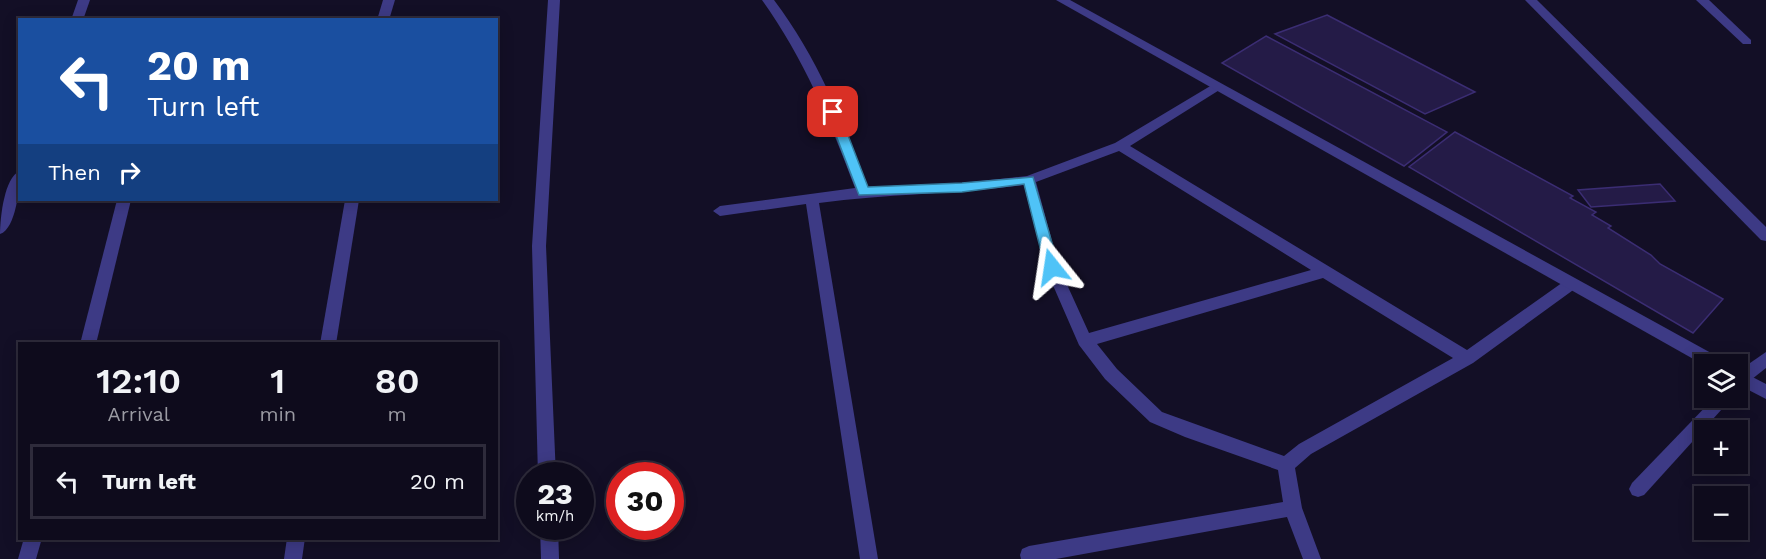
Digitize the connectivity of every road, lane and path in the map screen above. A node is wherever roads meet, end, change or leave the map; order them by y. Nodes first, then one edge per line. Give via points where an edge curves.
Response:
1 (84, 0) edge
2 (389, 0) edge
3 (554, 0) edge
4 (768, 0) edge
5 (1062, 0) edge
6 (1531, 0) edge
7 (1702, 0) edge
8 (78, 18) edge
9 (384, 18) edge
10 (1747, 42) dead end
11 (1217, 86) junction
12 (1120, 146) junction
13 (1029, 180) junction
14 (18, 181) edge
15 (863, 192) junction
16 (124, 201) edge
17 (352, 201) edge
18 (812, 201) junction
19 (720, 211) dead end
20 (0, 229) edge
21 (1766, 236) edge
22 (1323, 272) junction
23 (1571, 284) junction
24 (1085, 341) junction
25 (88, 342) edge
26 (328, 342) edge
27 (1698, 354) edge
28 (1467, 358) junction
29 (1766, 359) edge
30 (1748, 372) edge
31 (1748, 384) edge
32 (1766, 392) edge
33 (1715, 408) edge
34 (547, 462) edge
35 (1286, 465) junction
36 (1638, 489) dead end
37 (1293, 508) junction
38 (32, 540) edge
39 (296, 540) edge
40 (549, 540) edge
41 (1029, 555) dead end
42 (27, 559) edge
43 (293, 559) edge
44 (550, 559) edge
45 (869, 559) edge
46 (1312, 559) edge

1 - 8 street
2 - 9 street
3 - 34 street via 539,246
4 - 15 street via 833,112
5 - 11 street
6 - 21 street
7 - 10 street
11 - 12 street
11 - 23 street
12 - 13 street
12 - 22 street
13 - 15 street via 962,188
13 - 24 street via 1052,267
14 - 20 street
15 - 18 street
16 - 25 street
17 - 26 street
18 - 19 street
18 - 45 street
22 - 24 street
22 - 28 street
23 - 27 street
23 - 28 street
24 - 35 street via 1111,374 1156,417
28 - 35 street via 1305,449
29 - 30 street
31 - 32 street
33 - 36 street
35 - 37 street
37 - 41 street
37 - 46 street
38 - 42 street
39 - 43 street
40 - 44 street

